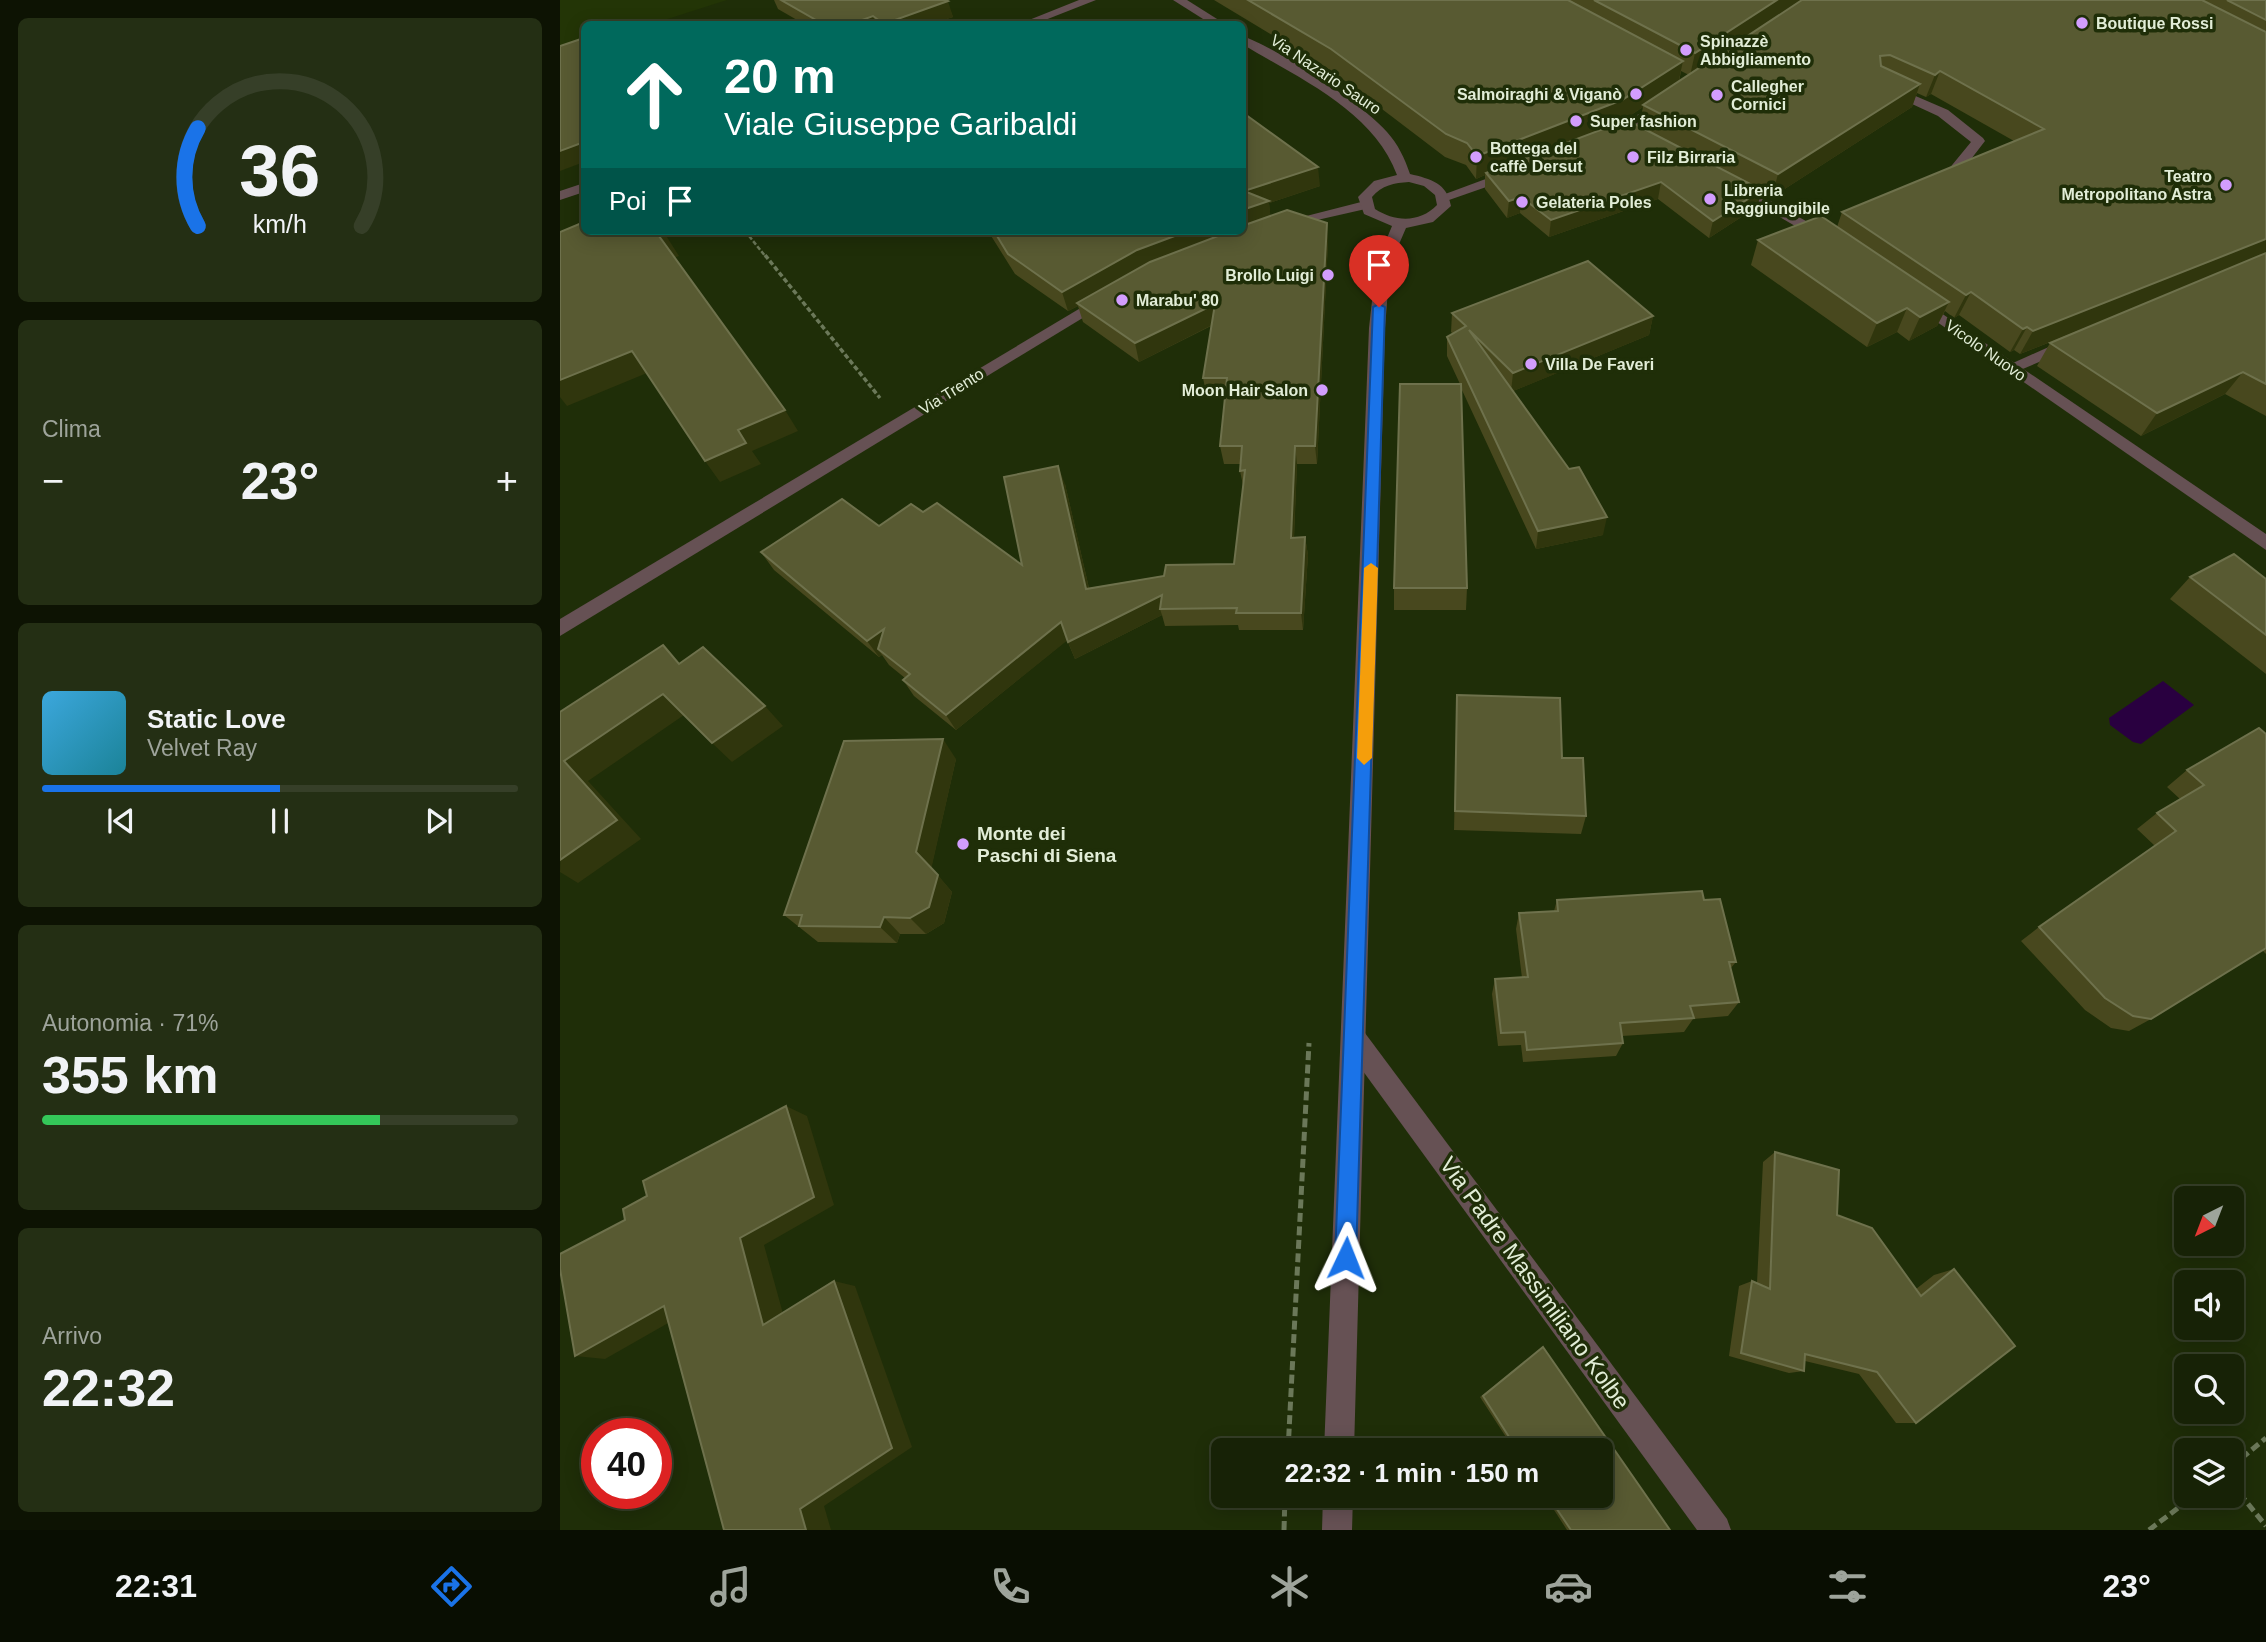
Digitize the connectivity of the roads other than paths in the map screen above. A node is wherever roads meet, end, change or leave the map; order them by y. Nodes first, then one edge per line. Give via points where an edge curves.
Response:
1 (1090, 0) edge
2 (1179, 0) edge
3 (1033, 21) edge
4 (1214, 21) edge
5 (1246, 41) edge
6 (1878, 83) edge
7 (1674, 97) edge
8 (1592, 142) edge
9 (1521, 169) edge
10 (1719, 176) edge
11 (1405, 178) junction
12 (1928, 184) edge
13 (581, 188) edge
14 (560, 195) edge
15 (1444, 197) junction
16 (1365, 205) junction
17 (1401, 223) junction
18 (1271, 228) edge
19 (1841, 250) edge
20 (1115, 293) edge
21 (1909, 296) edge
22 (2088, 335) edge
23 (2012, 367) junction
24 (2266, 543) edge
25 (560, 628) edge
26 (1353, 1037) junction
27 (1339, 1438) edge
28 (1338, 1508) edge
29 (1337, 1530) edge
30 (1716, 1530) edge

1 - 3 street
2 - 4 street
5 - 11 street, Via Nazario Sauro via 1379,131 1395,152
6 - 12 street via 1943,113 1978,141 1953,173
7 - 8 street via 1631,131
9 - 15 street
10 - 19 street via 1825,231
11 - 15 street via 1429,183
11 - 16 street via 1373,187
13 - 14 street
15 - 17 street via 1444,206 1435,216
16 - 17 street via 1375,216
16 - 18 street
17 - 26 street via 1383,265 1377,328
20 - 25 street, Via Trento
21 - 23 street, Vicolo Nuovo
22 - 23 street
23 - 24 street, Vicolo Nuovo
26 - 27 street
26 - 30 street, Via Padre Massimiliano Kolbe
28 - 29 street

